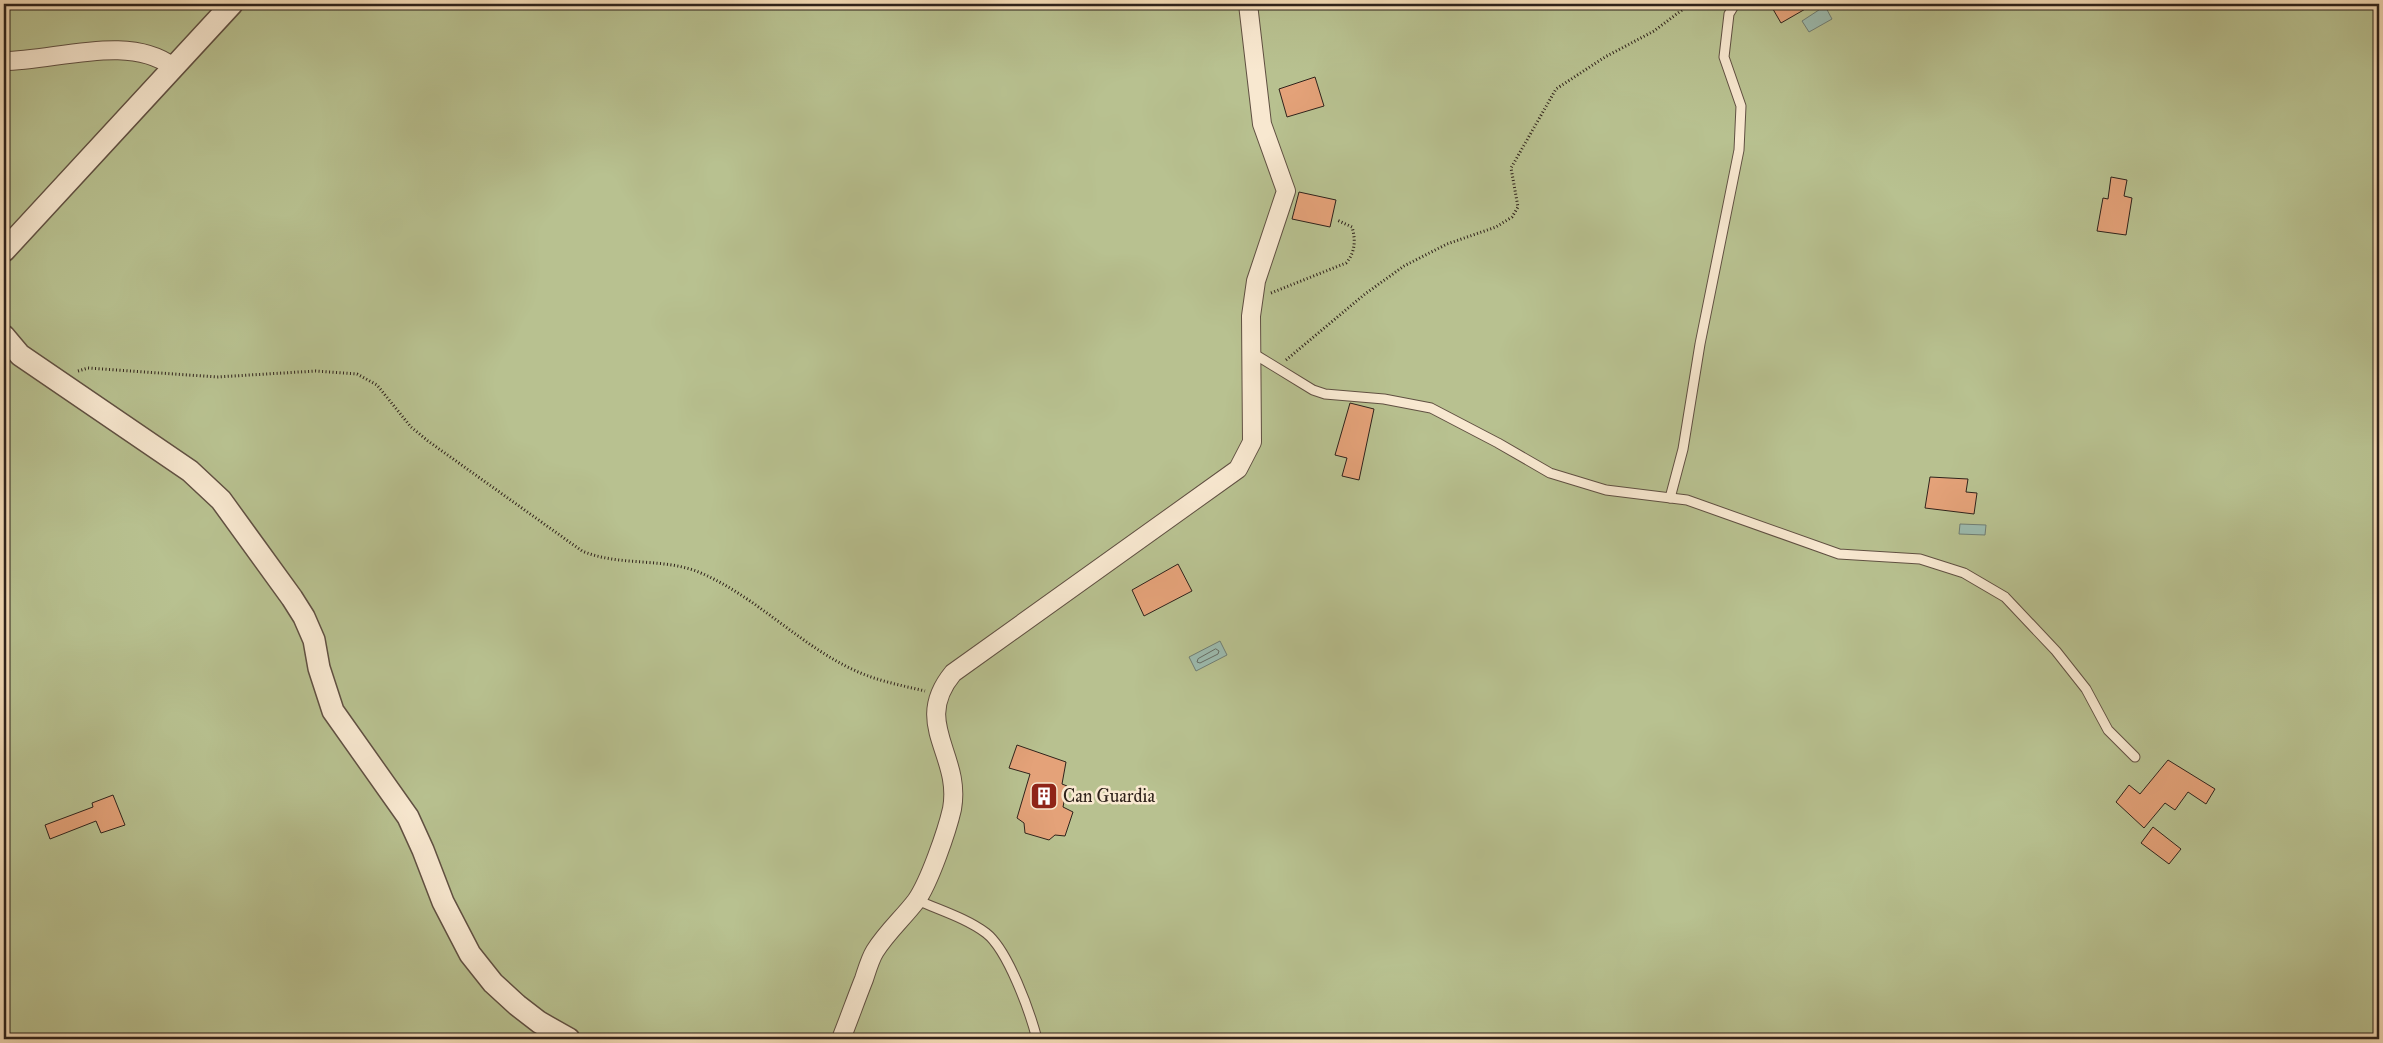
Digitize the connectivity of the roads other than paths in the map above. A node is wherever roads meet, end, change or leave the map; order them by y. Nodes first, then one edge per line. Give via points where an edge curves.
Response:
1 (232, 4) edge
2 (1248, 4) edge
3 (1735, 4) edge
4 (4, 61) edge
5 (173, 67) junction
6 (4, 251) edge
7 (4, 336) edge
8 (1251, 352) junction
9 (12, 356) edge
10 (1670, 498) junction
11 (2135, 757) dead end
12 (916, 900) junction
13 (569, 1039) edge
14 (841, 1039) edge
15 (1037, 1039) edge

1 - 5 street
2 - 8 street via 1262,124 1286,190 1256,280
3 - 10 lane via 1729,14 1724,58 1741,106 1739,150 1700,344 1683,449
4 - 5 street via 114,50 155,55
5 - 6 street
7 - 9 street
8 - 10 lane via 1312,390 1431,408 1550,473 1606,490
8 - 12 street via 1252,442 1238,469 953,673 938,693 936,724 953,779 953,796 947,827
9 - 13 street via 190,472 221,500 304,618 314,640 333,711 408,817 443,902 470,954 492,983 517,1005
10 - 11 lane via 1687,500 1839,554 1920,559 1964,573 2005,598 2056,651 2086,689 2108,730
12 - 14 street via 874,952
12 - 15 lane via 987,934 1005,959 1027,1004

